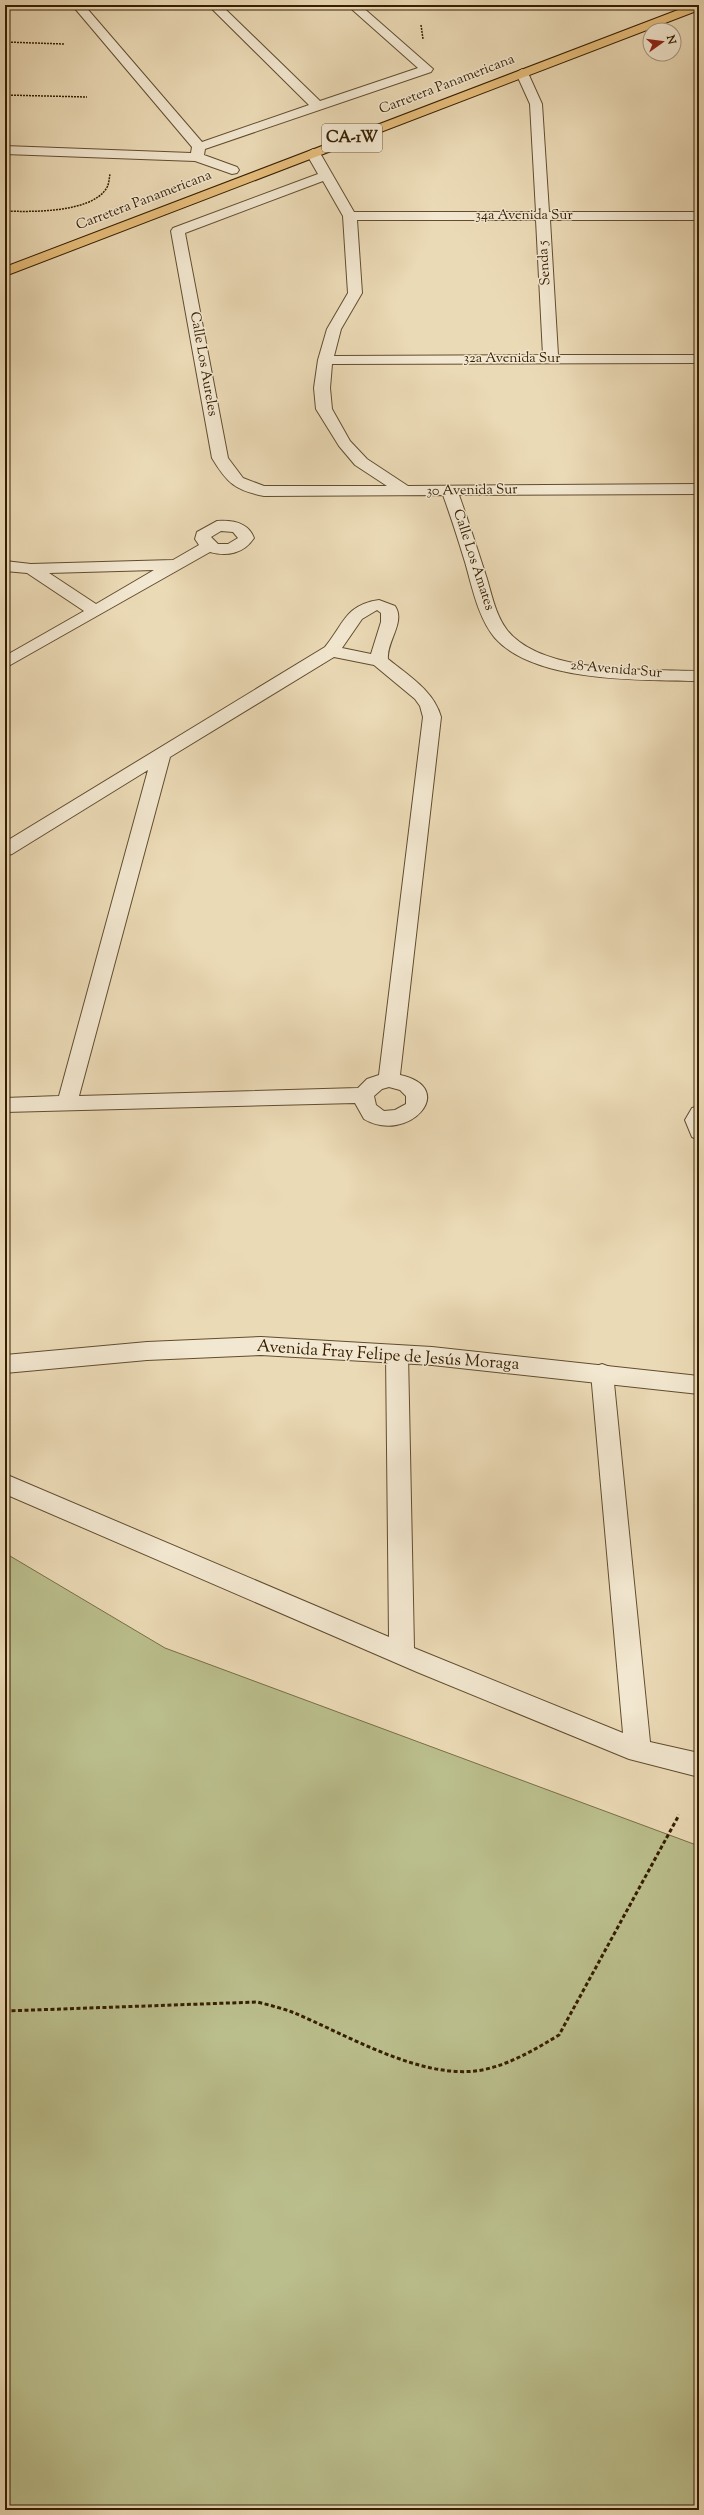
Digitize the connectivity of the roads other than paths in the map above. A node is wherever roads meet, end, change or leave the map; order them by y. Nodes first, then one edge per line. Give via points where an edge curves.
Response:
1 (78, 5) edge
2 (214, 5) edge
3 (353, 5) edge
4 (668, 5) edge
5 (699, 6) edge
6 (522, 73) junction
7 (410, 103) dead end
8 (318, 107) junction
9 (5, 150) edge
10 (198, 152) junction
11 (313, 153) junction
12 (246, 164) dead end
13 (232, 170) junction
14 (327, 175) junction
15 (210, 178) dead end
16 (350, 216) junction
17 (541, 216) junction
18 (699, 216) edge
19 (79, 230) dead end
20 (5, 258) edge
21 (5, 272) edge
22 (551, 359) junction
23 (699, 359) edge
24 (325, 360) junction
25 (245, 488) joint
26 (699, 489) edge
27 (406, 491) junction
28 (450, 491) junction
29 (209, 546) dead end
30 (176, 565) junction
31 (7, 568) edge
32 (31, 569) junction
33 (96, 611) junction
34 (331, 651) junction
35 (534, 658) joint
36 (380, 661) junction
37 (5, 663) edge
38 (699, 676) edge
39 (162, 753) junction
40 (5, 850) edge
41 (389, 1080) junction
42 (364, 1095) junction
43 (67, 1103) junction
44 (5, 1104) edge
45 (699, 1113) edge
46 (699, 1132) edge
47 (397, 1354) junction
48 (5, 1364) edge
49 (602, 1373) junction
50 (699, 1385) edge
51 (5, 1484) edge
52 (402, 1653) junction
53 (638, 1751) junction
54 (699, 1765) edge

1 - 10 street
2 - 8 street
3 - 8 street via 427,69
4 - 7 highway, Carretera Panamericana
5 - 6 highway, Carretera Panamericana / CA-1W
6 - 11 highway, Carretera Panamericana / CA-1W
6 - 17 street, Senda 5 via 536,104
8 - 10 street
9 - 10 street via 116,154
10 - 13 street
11 - 14 street
11 - 21 highway, Carretera Panamericana / CA-1W
12 - 13 highway, Carretera Panamericana
13 - 15 highway, Carretera Panamericana
14 - 16 street
14 - 25 street, Calle Los Aureles via 178,231 220,458 229,474
16 - 17 street, 34a Avenida Sur
16 - 24 street via 355,294 334,329
17 - 18 street, 34a Avenida Sur
17 - 22 street, Senda 5
19 - 20 highway, Carretera Panamericana
22 - 23 street, 32a Avenida Sur
22 - 24 street, 32a Avenida Sur
24 - 27 street via 322,388 324,409 329,420 344,443 361,462
25 - 27 street, 30 Avenida Sur via 264,491
26 - 28 street, 30 Avenida Sur
27 - 28 street, 30 Avenida Sur
28 - 35 street, Calle Los Amates via 489,612 502,635 520,651
29 - 30 street
30 - 32 street
30 - 33 street
31 - 32 street
32 - 33 street
33 - 37 street
34 - 36 street
34 - 36 street via 360,609 379,605 389,610 391,616 380,648
34 - 39 street
35 - 38 street, 28 Avenida Sur via 575,668
36 - 41 street via 421,695 429,706 432,717
39 - 40 street
39 - 43 street
41 - 42 street via 373,1084
41 - 42 street via 407,1084 417,1094 416,1106 405,1116 388,1119 372,1113 367,1108
42 - 43 street
43 - 44 street
45 - 46 street via 695,1120
47 - 48 street, Avenida Fray Felipe de Jesús Moraga via 261,1346 147,1351
47 - 49 street, Avenida Fray Felipe de Jesús Moraga
47 - 52 street
49 - 50 street, Avenida Fray Felipe de Jesús Moraga
49 - 53 street
51 - 52 street
52 - 53 street
53 - 54 street

